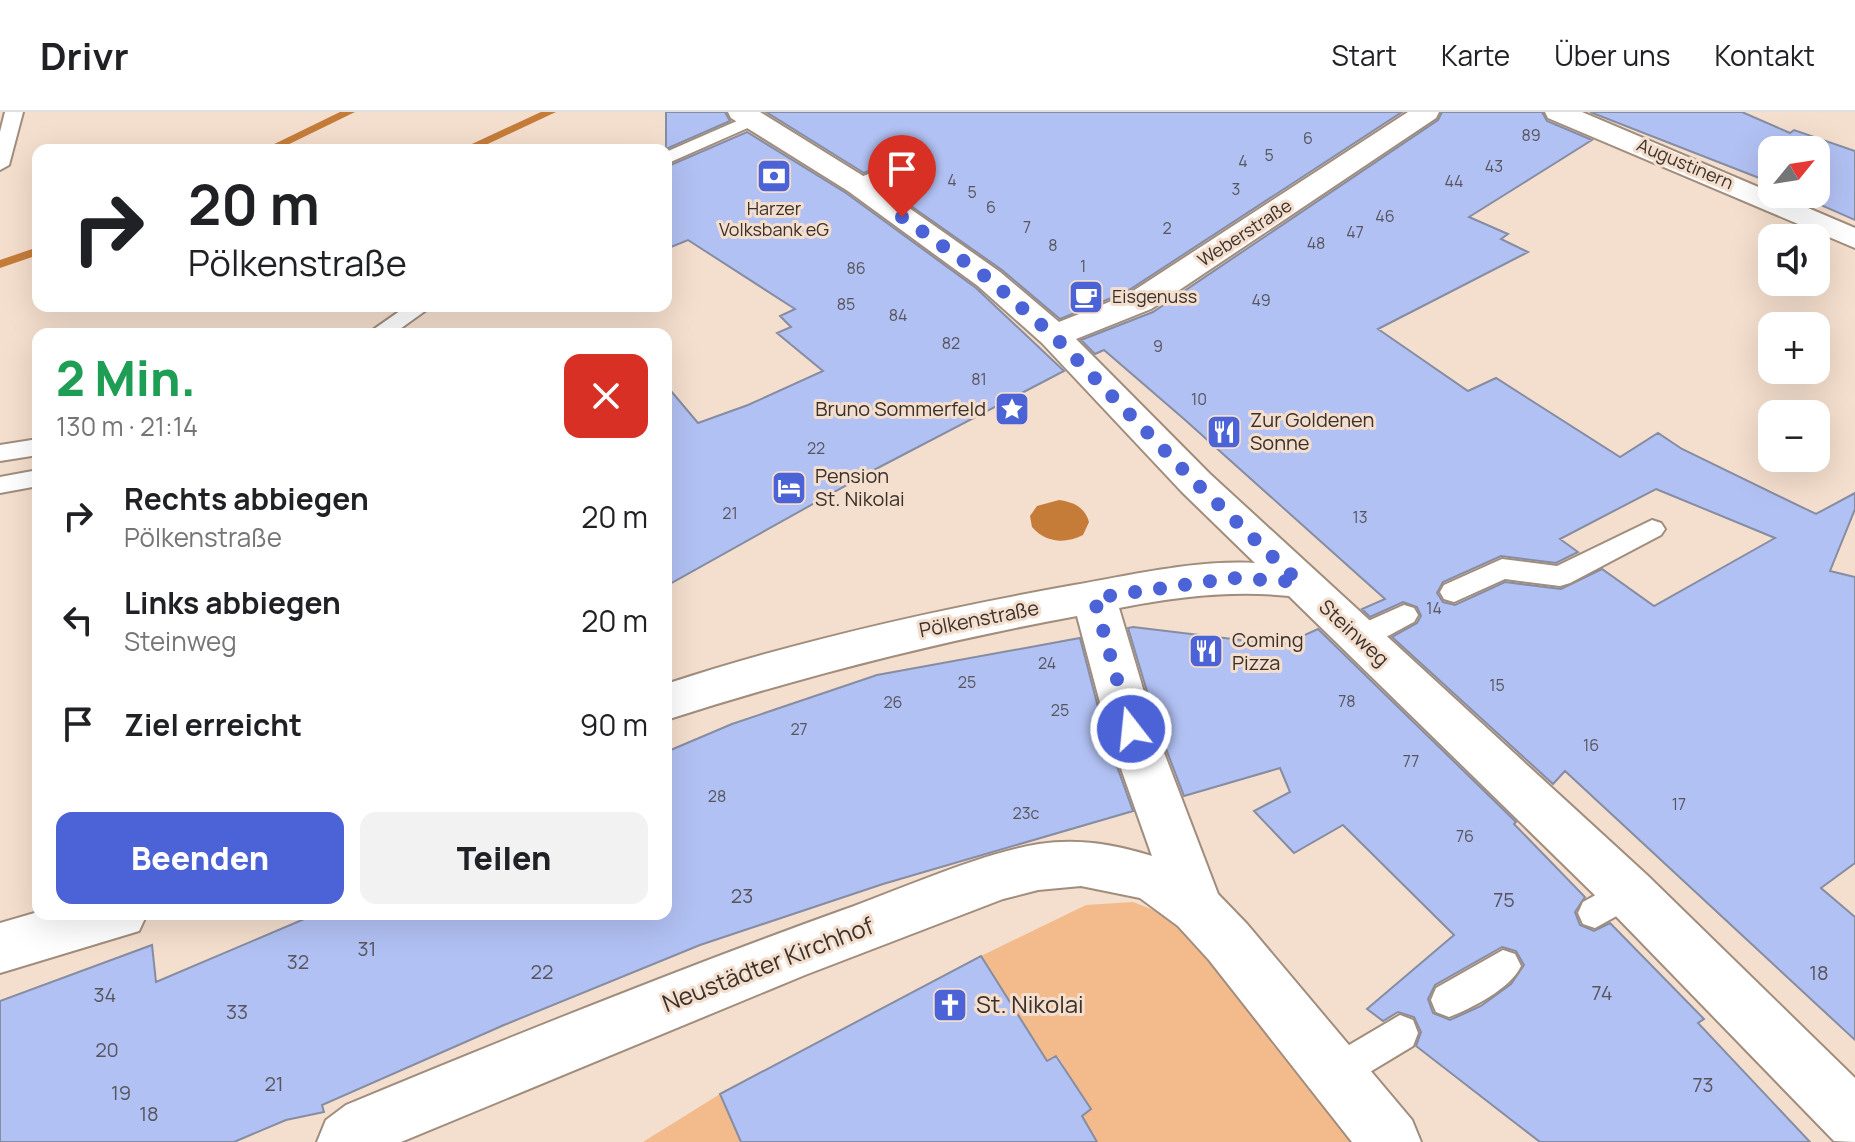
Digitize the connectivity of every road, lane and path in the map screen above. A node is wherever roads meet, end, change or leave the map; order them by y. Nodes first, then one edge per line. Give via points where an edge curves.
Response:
1 (14, 112) edge
2 (1426, 112) edge
3 (1558, 112) edge
4 (747, 116) edge
5 (672, 156) edge
6 (0, 165) edge
7 (893, 170) dead end
8 (858, 185) junction
9 (1855, 239) edge
10 (412, 312) edge
11 (387, 328) edge
12 (1054, 336) junction
13 (32, 448) edge
14 (0, 453) edge
15 (32, 479) edge
16 (0, 485) edge
17 (1652, 529) dead end
18 (1299, 582) junction
19 (1454, 592) dead end
20 (1094, 598) junction
21 (1404, 615) dead end
22 (1358, 637) junction
23 (672, 700) edge
24 (1197, 909) junction
25 (99, 920) edge
26 (0, 948) edge
27 (1503, 966) dead end
28 (1449, 1000) dead end
29 (1400, 1033) dead end
30 (1335, 1074) junction
31 (1855, 1120) edge
32 (348, 1142) edge
33 (1390, 1142) edge

1 - 6 lane
2 - 12 street, Weberstraße via 1139,302
3 - 9 street, Augustinern
4 - 5 lane
4 - 8 street, Steinweg
7 - 8 lane
8 - 12 street, Steinweg via 989,279
10 - 11 lane
12 - 18 street, Steinweg
13 - 14 lane
15 - 16 lane
17 - 19 lane via 1560,576 1502,569
18 - 20 street, Pölkenstraße via 1232,578
18 - 22 street, Steinweg
20 - 23 street, Pölkenstraße via 862,643
20 - 24 street, Neustädter Kirchhof via 1131,729
21 - 22 lane
22 - 31 street, Steinweg via 1612,903
24 - 30 street, Neustädter Kirchhof
24 - 32 street, Neustädter Kirchhof via 1157,881 1121,869 1060,864 1000,877 787,956 396,1114 367,1126
25 - 26 street
27 - 28 lane
29 - 30 lane
30 - 33 street, Neustädter Kirchhof

